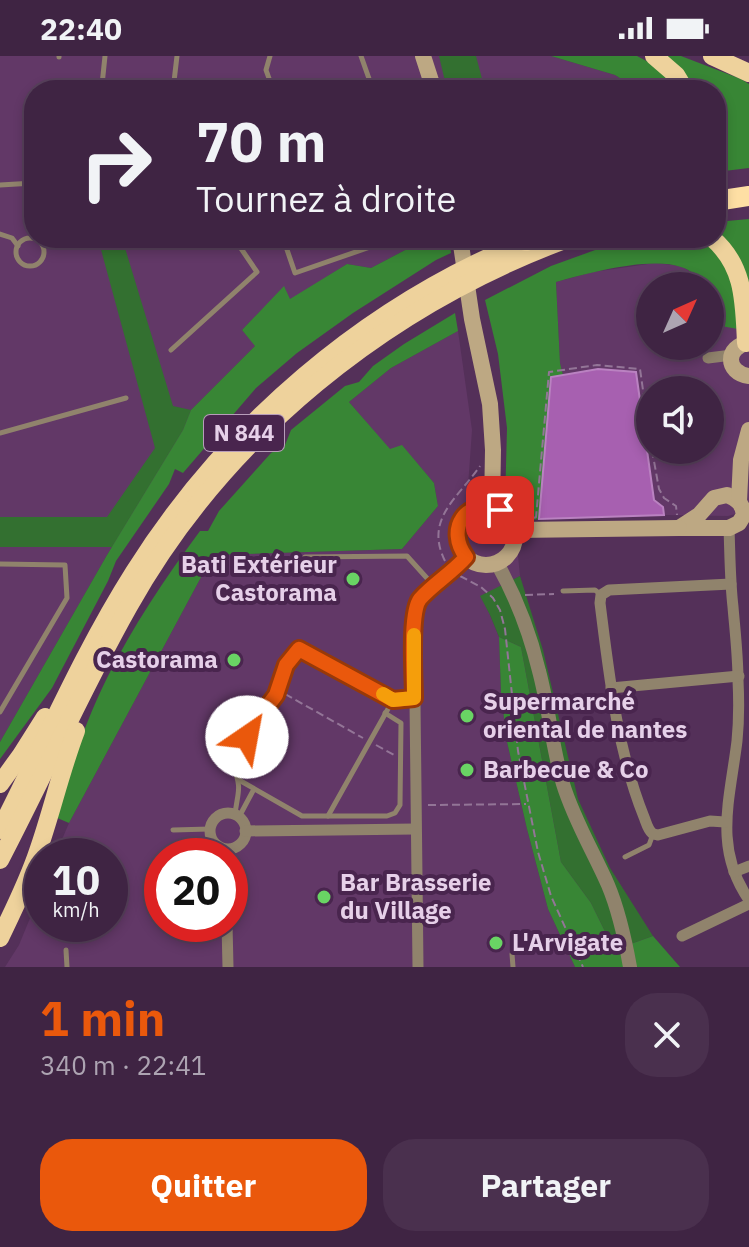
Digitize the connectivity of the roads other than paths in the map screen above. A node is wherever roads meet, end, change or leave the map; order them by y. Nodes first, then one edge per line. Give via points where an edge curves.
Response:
1 (105, 56) edge
2 (177, 56) edge
3 (270, 56) edge
4 (361, 56) edge
5 (654, 56) edge
6 (712, 56) edge
7 (749, 73) edge
8 (103, 80) edge
9 (174, 80) edge
10 (270, 80) edge
11 (369, 80) edge
12 (679, 80) edge
13 (749, 183) edge
14 (24, 184) edge
15 (0, 185) edge
16 (726, 186) edge
17 (749, 196) edge
18 (726, 199) edge
19 (0, 234) edge
20 (24, 240) edge
21 (18, 246) junction
22 (43, 248) edge
23 (241, 248) edge
24 (286, 248) edge
25 (367, 248) edge
26 (461, 248) edge
27 (510, 248) edge
28 (546, 248) edge
29 (724, 248) edge
30 (742, 347) edge
31 (171, 350) dead end
32 (749, 376) edge
33 (126, 398) dead end
34 (749, 430) edge
35 (0, 433) edge
36 (741, 460) junction
37 (719, 496) junction
38 (492, 507) junction
39 (745, 508) edge
40 (679, 528) junction
41 (729, 528) junction
42 (515, 530) junction
43 (305, 557) dead end
44 (466, 557) junction
45 (497, 563) junction
46 (0, 564) edge
47 (731, 584) junction
48 (434, 586) junction
49 (563, 591) road end
50 (601, 595) junction
51 (113, 636) junction
52 (90, 649) junction
53 (739, 676) junction
54 (611, 688) junction
55 (414, 698) junction
56 (393, 700) junction
57 (0, 712) edge
58 (385, 713) junction
59 (239, 780) junction
60 (0, 784) edge
61 (254, 789) junction
62 (237, 816) junction
63 (328, 816) junction
64 (725, 822) junction
65 (210, 829) junction
66 (415, 829) junction
67 (0, 830) edge
68 (173, 830) dead end
69 (245, 831) junction
70 (653, 834) junction
71 (213, 838) edge
72 (244, 838) edge
73 (625, 857) dead end
74 (0, 860) edge
75 (749, 866) edge
76 (734, 872) junction
77 (749, 902) edge
78 (682, 936) dead end
79 (0, 938) edge
80 (227, 942) edge
81 (66, 950) dead end
82 (512, 954) dead end
83 (419, 964) edge
84 (67, 967) edge
85 (228, 967) edge
86 (513, 967) edge
87 (630, 967) edge

1 - 8 lane
2 - 9 lane
3 - 10 lane
4 - 11 lane
5 - 12 highway
6 - 7 highway
13 - 16 highway
14 - 15 lane
17 - 18 highway
19 - 21 lane
20 - 21 lane
21 - 22 lane via 18,259 25,265 42,259
23 - 31 lane via 257,272
24 - 25 lane via 295,273
26 - 38 main road via 490,404
27 - 52 highway, N 844 via 385,316 272,404 166,525
28 - 51 highway, N 844 via 426,306 309,389 210,490 153,567
29 - 30 highway via 737,270 744,303
30 - 32 main road via 732,366
33 - 35 lane
34 - 36 main road
36 - 37 main road
36 - 39 main road
37 - 39 main road via 727,495
37 - 40 main road
38 - 42 main road via 507,515
38 - 44 main road via 471,510 462,518 456,538
39 - 41 main road via 739,523
40 - 41 main road
40 - 42 main road
41 - 47 street
42 - 45 main road via 512,550
43 - 48 lane via 407,556
44 - 45 main road via 481,565
44 - 48 street
45 - 87 street via 528,633 564,785 622,924
46 - 57 lane via 65,565 67,598
47 - 50 street via 609,590
47 - 53 street
48 - 55 street via 415,608
49 - 50 lane via 595,590
50 - 54 street
51 - 74 highway, N 844
51 - 79 highway via 112,652 71,743 29,875
52 - 60 highway via 75,661
52 - 67 highway, N 844
53 - 54 street
53 - 64 street via 737,740
54 - 70 street via 639,806
55 - 56 lane
55 - 66 street
56 - 58 lane
56 - 59 lane via 299,649 237,755 233,767
58 - 63 lane
58 - 63 lane via 401,723 400,805 387,816
59 - 61 lane
59 - 62 lane
61 - 62 lane
61 - 63 lane via 302,816
62 - 65 street via 219,816
62 - 69 street
64 - 70 street
64 - 76 street
65 - 68 lane
65 - 71 street
66 - 69 street
66 - 83 street
69 - 72 street
70 - 73 lane via 649,845
75 - 76 street
76 - 77 street
77 - 78 street
80 - 85 street
81 - 84 lane
82 - 86 lane

